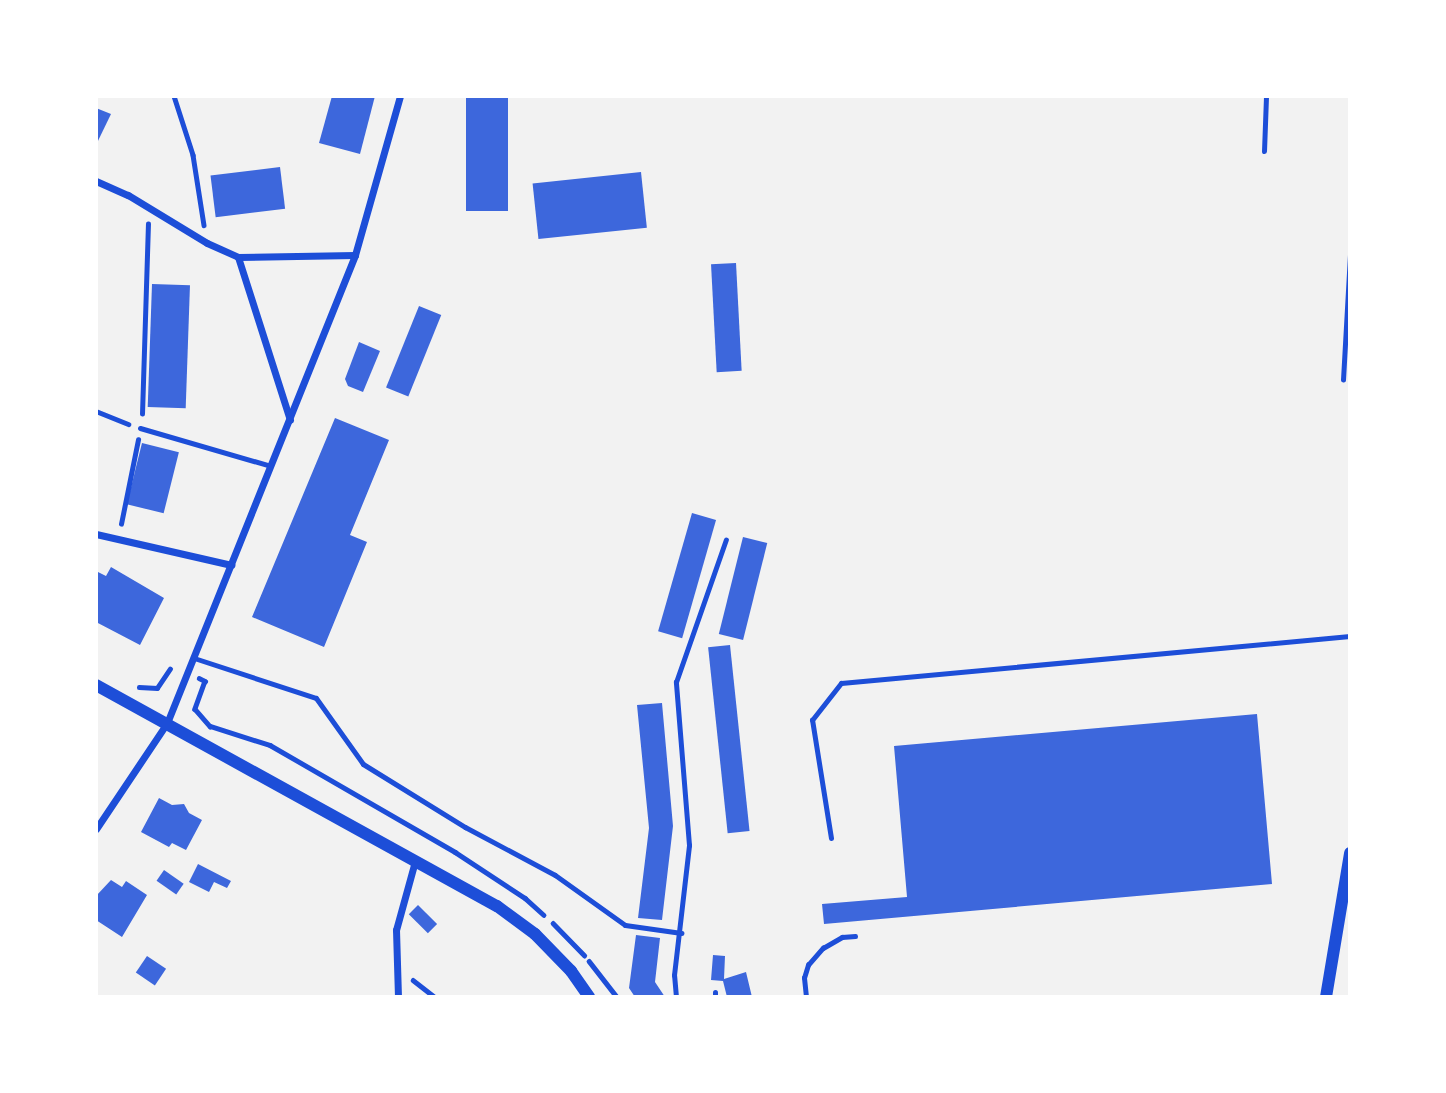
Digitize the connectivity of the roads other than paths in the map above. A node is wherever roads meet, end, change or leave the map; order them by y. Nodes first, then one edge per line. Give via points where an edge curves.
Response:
1 (400, 96) edge
2 (1266, 96) edge
3 (1264, 151) dead end
4 (96, 181) edge
5 (355, 255) junction
6 (238, 257) junction
7 (290, 421) junction
8 (140, 428) road end
9 (271, 466) junction
10 (96, 534) edge
11 (726, 539) dead end
12 (230, 565) junction
13 (1350, 636) edge
14 (194, 658) junction
15 (96, 685) edge
16 (167, 723) junction
17 (96, 830) edge
18 (831, 838) dead end
19 (1350, 853) edge
20 (415, 861) junction
21 (1348, 888) edge
22 (681, 933) junction
23 (398, 997) edge
24 (589, 997) edge
25 (676, 997) edge
26 (1326, 997) edge

1 - 5 street
2 - 3 lane
4 - 6 street
5 - 6 street
5 - 7 street
6 - 7 street
7 - 9 street
8 - 9 lane
9 - 12 street
10 - 12 street
11 - 22 lane via 676,682 689,845
12 - 14 street
13 - 18 lane via 841,683 812,720
14 - 16 street
14 - 22 lane via 316,698 363,764 555,875 625,925
15 - 16 street
16 - 17 street
16 - 20 street
19 - 21 street
20 - 23 street via 396,930
20 - 24 street via 497,906 535,934
21 - 26 street
22 - 25 lane via 674,975

